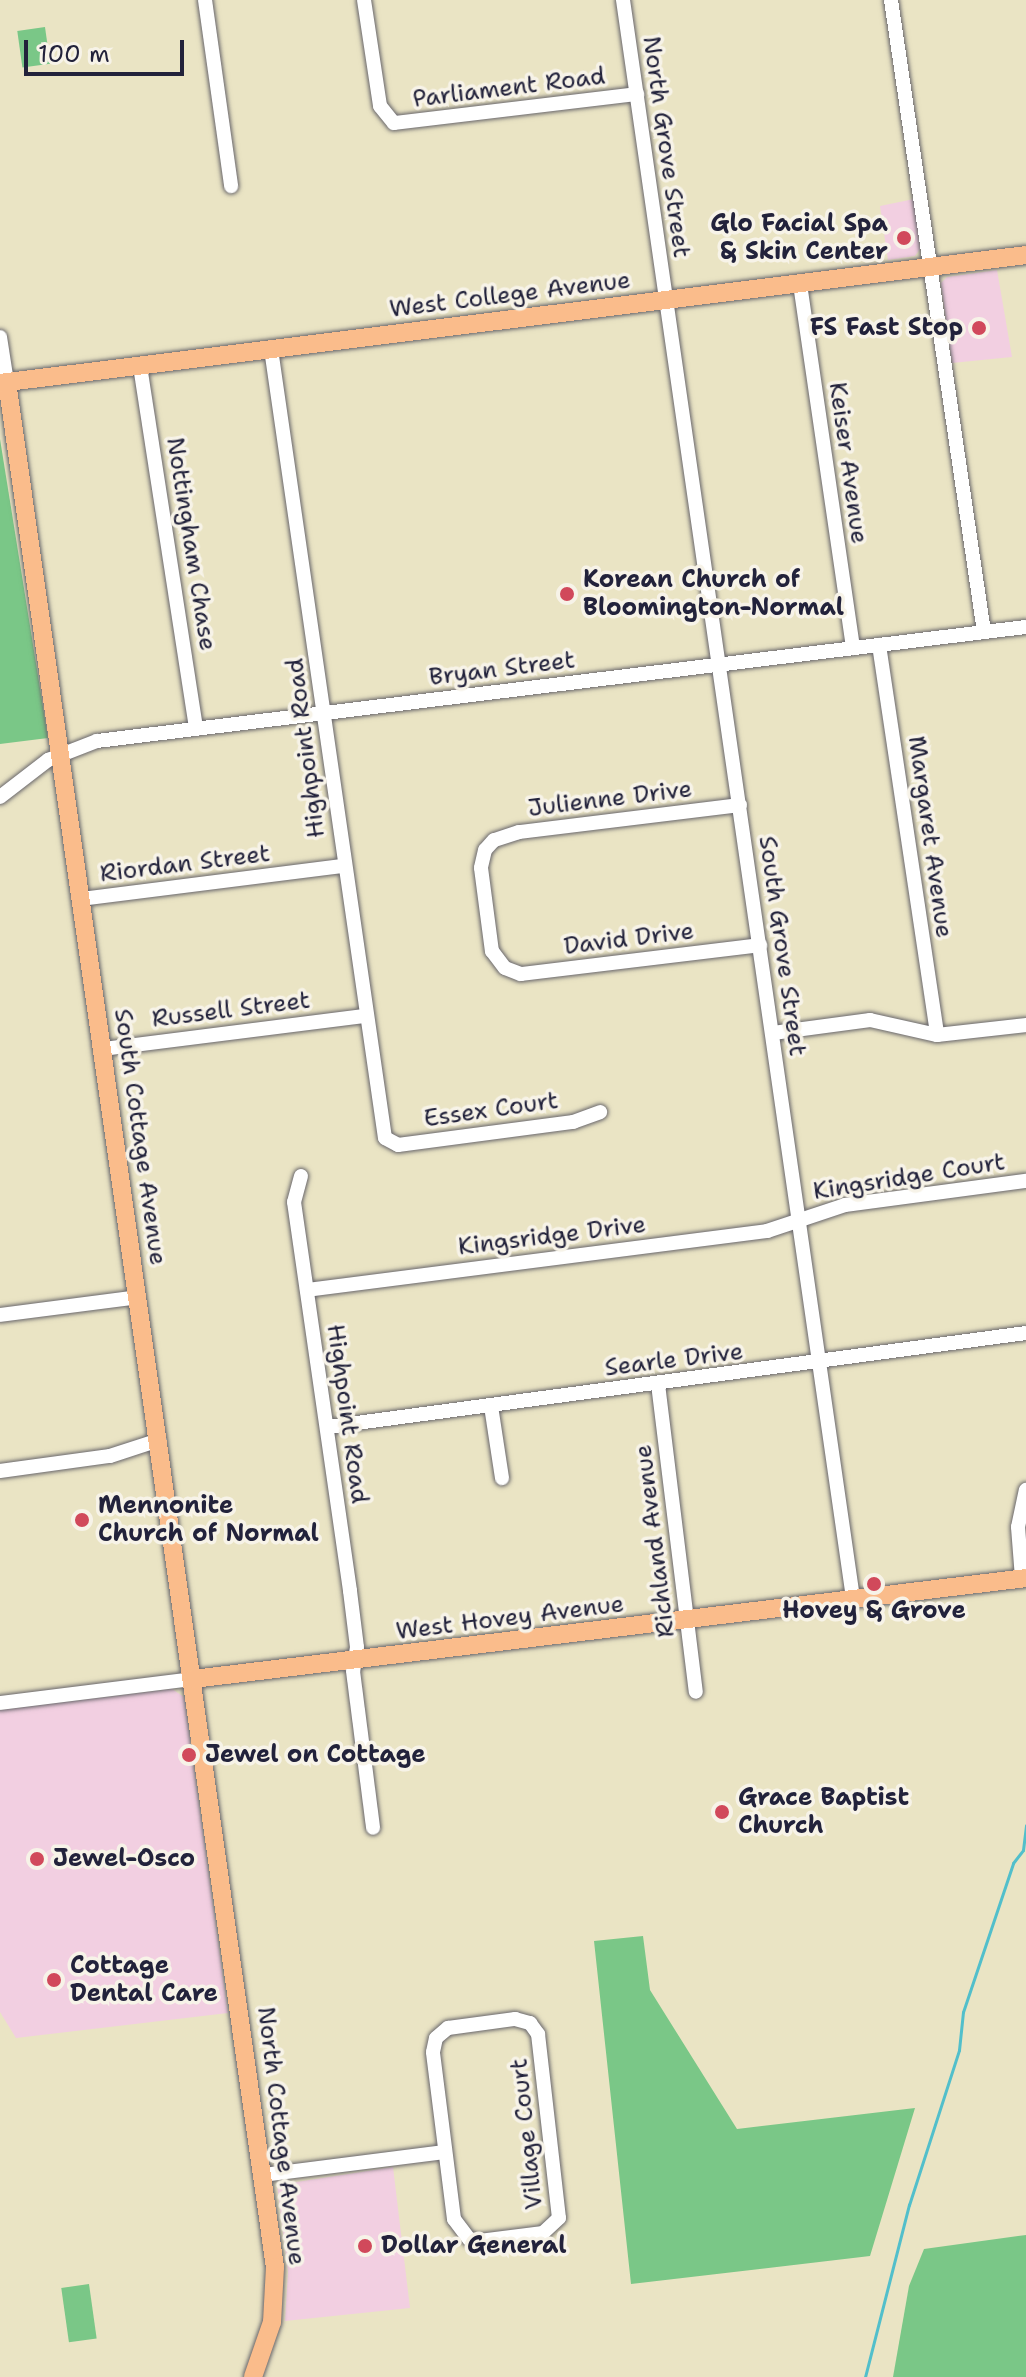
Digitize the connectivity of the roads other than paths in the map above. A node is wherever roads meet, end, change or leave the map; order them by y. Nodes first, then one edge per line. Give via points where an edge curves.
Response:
1 (205, 0) edge
2 (364, 0) edge
3 (623, 0) edge
4 (891, 0) edge
5 (637, 94) junction
6 (231, 186) dead end
7 (1026, 255) edge
8 (930, 268) junction
9 (800, 284) junction
10 (665, 300) junction
11 (0, 337) edge
12 (271, 349) junction
13 (140, 366) junction
14 (3, 383) edge
15 (1026, 627) edge
16 (984, 632) junction
17 (879, 645) junction
18 (853, 648) junction
19 (719, 664) junction
20 (321, 714) junction
21 (196, 729) junction
22 (60, 754) junction
23 (0, 797) edge
24 (740, 805) junction
25 (343, 866) junction
26 (81, 899) junction
27 (760, 945) junction
28 (505, 968) joint
29 (365, 1016) junction
30 (1026, 1025) edge
31 (773, 1033) junction
32 (937, 1035) junction
33 (103, 1049) junction
34 (600, 1112) dead end
35 (387, 1140) joint
36 (301, 1176) dead end
37 (1026, 1181) edge
38 (800, 1218) junction
39 (307, 1290) junction
40 (138, 1297) junction
41 (0, 1315) edge
42 (1026, 1333) edge
43 (820, 1361) junction
44 (658, 1384) junction
45 (491, 1406) junction
46 (327, 1427) junction
47 (159, 1440) junction
48 (0, 1471) edge
49 (502, 1478) dead end
50 (1026, 1490) edge
51 (1024, 1578) edge
52 (853, 1599) junction
53 (690, 1621) junction
54 (355, 1660) junction
55 (193, 1679) junction
56 (696, 1692) dead end
57 (0, 1703) edge
58 (373, 1828) dead end
59 (225, 1898) joint
60 (444, 2152) junction
61 (263, 2175) junction
62 (253, 2377) edge

1 - 6 street
2 - 5 street, Parliament Road via 380,106 387,120 401,123
3 - 5 street, North Grove Street
4 - 8 street
5 - 10 street, North Grove Street
7 - 8 main road, West College Avenue
8 - 9 main road, West College Avenue
8 - 16 street
9 - 10 main road, West College Avenue
9 - 18 street, Keiser Avenue
10 - 12 main road, West College Avenue
10 - 19 street, South Grove Street
11 - 14 street
12 - 13 main road, West College Avenue
12 - 20 street, Highpoint Road via 315,634
13 - 14 main road, West College Avenue
13 - 21 street, Nottingham Chase
14 - 22 main road, South Cottage Avenue
15 - 16 street, Bryan Street
16 - 17 street, Bryan Street
17 - 18 street, Bryan Street
17 - 32 street, Margaret Avenue
18 - 19 street, Bryan Street
19 - 20 street, Bryan Street
19 - 24 street, South Grove Street
20 - 21 street, Bryan Street
20 - 25 street, Highpoint Road
21 - 22 street, Bryan Street via 97,741
22 - 23 street, Bryan Street
22 - 26 main road, South Cottage Avenue
24 - 27 street, South Grove Street
24 - 28 street, Julienne Drive via 519,832 489,845 481,868 488,923 492,951
25 - 26 street, Riordan Street
25 - 29 street, Highpoint Road
26 - 33 main road, South Cottage Avenue
27 - 28 street, David Drive via 521,974
27 - 31 street, South Grove Street
29 - 33 street, Russell Street
29 - 35 street, Highpoint Road
30 - 32 street
31 - 32 street via 870,1020
31 - 38 street, South Grove Street
33 - 40 main road, South Cottage Avenue
34 - 35 street, Essex Court via 557,1124 398,1145
36 - 39 street, Highpoint Road via 294,1202
37 - 38 street, Kingsridge Court via 845,1205
38 - 39 street, Kingsridge Drive via 767,1231
38 - 43 street, South Grove Street
39 - 46 street, Highpoint Road
40 - 41 street
40 - 47 main road, South Cottage Avenue
42 - 43 street, Searle Drive
43 - 44 street, Searle Drive
43 - 52 street, South Grove Street
44 - 45 street, Searle Drive
44 - 53 street, Richland Avenue
45 - 46 street, Searle Drive
45 - 49 street
46 - 54 street, Highpoint Road
47 - 48 street via 110,1456
47 - 55 main road, South Cottage Avenue
50 - 51 street via 1018,1527
51 - 52 main road, West Hovey Avenue
52 - 53 main road, West Hovey Avenue
53 - 54 main road, West Hovey Avenue
53 - 56 street, Richland Avenue
54 - 55 main road, West Hovey Avenue
54 - 58 street, Highpoint Road
55 - 57 street, West Hovey Avenue
55 - 59 main road, South Cottage Avenue
59 - 61 main road, North Cottage Avenue
60 - 60 street, Village Court via 436,2038 448,2028 515,2019 530,2023 538,2034 561,2208 554,2227 543,2233 469,2239 454,2219
60 - 61 street
61 - 62 main road, North Cottage Avenue via 275,2299 263,2357

